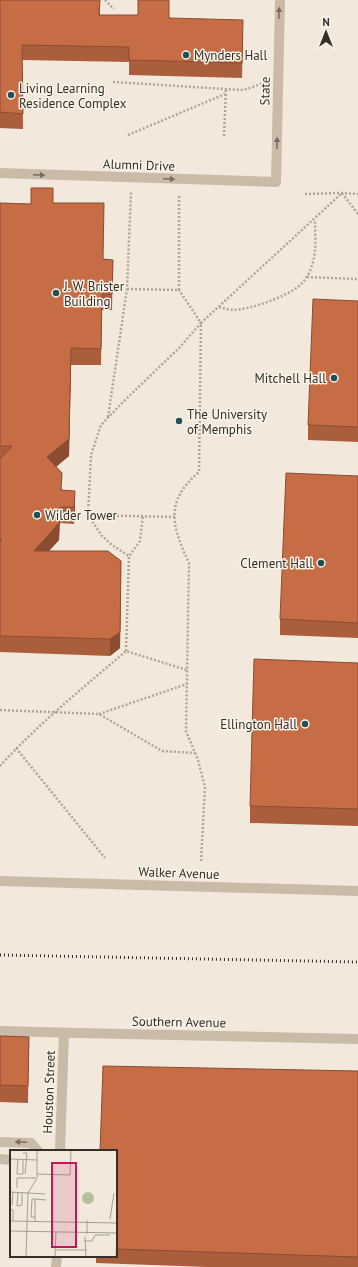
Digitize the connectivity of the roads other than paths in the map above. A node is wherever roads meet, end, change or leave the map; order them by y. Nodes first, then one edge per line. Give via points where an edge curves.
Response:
1 (280, 0) edge
2 (0, 173) edge
3 (276, 182) joint
4 (0, 881) edge
5 (358, 891) edge
6 (0, 1031) edge
7 (64, 1033) junction
8 (358, 1039) edge
9 (0, 1142) edge
10 (37, 1150) edge
11 (60, 1150) edge
12 (0, 1159) edge
13 (10, 1160) edge
14 (57, 1257) edge
15 (56, 1267) edge

3 -> 1 street, State
2 -> 3 street, Alumni Drive
4 - 5 street, Walker Avenue
6 - 7 street, Southern Avenue
7 - 8 street, Southern Avenue
7 - 11 street, Houston Street
10 -> 9 street via 31,1143
12 - 13 street
14 - 15 street

